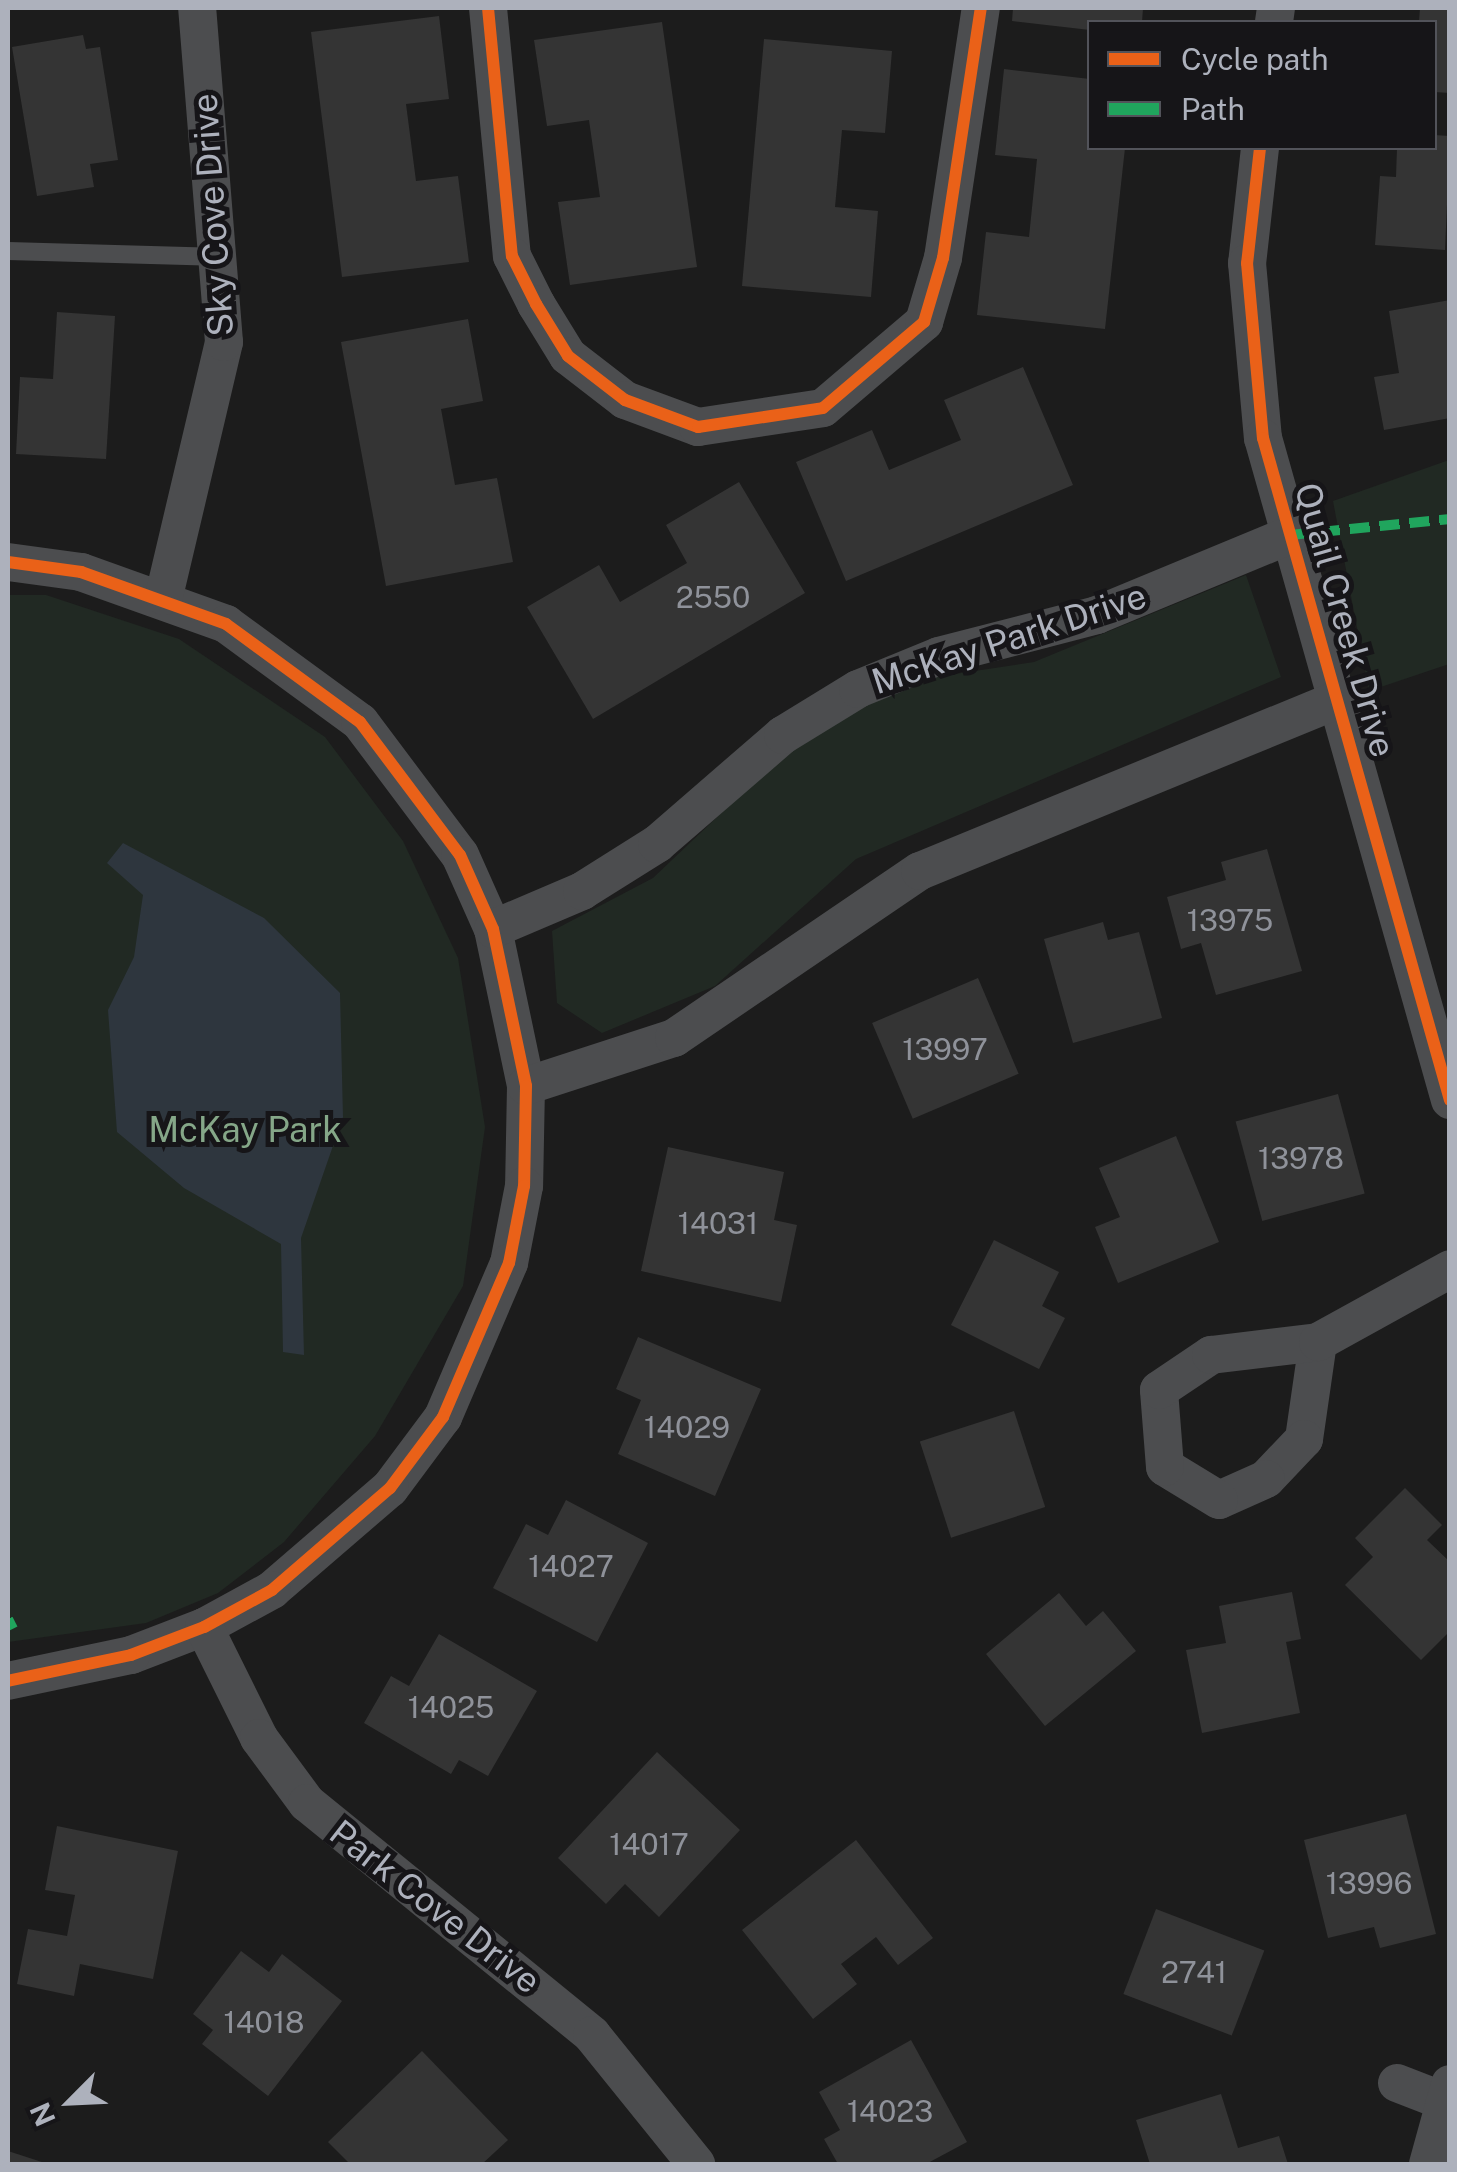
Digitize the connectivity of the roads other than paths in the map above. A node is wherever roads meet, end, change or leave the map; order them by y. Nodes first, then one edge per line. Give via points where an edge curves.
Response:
1 (197, 8) edge
2 (488, 8) edge
3 (981, 8) edge
4 (1260, 150) edge
5 (8, 251) edge
6 (223, 257) junction
7 (1290, 535) junction
8 (8, 562) edge
9 (164, 596) junction
10 (1336, 700) junction
11 (492, 928) junction
12 (526, 1086) junction
13 (1450, 1100) edge
14 (1450, 1269) edge
15 (1318, 1342) junction
16 (204, 1627) junction
17 (8, 1681) edge
18 (1397, 2083) dead end
19 (1445, 2092) edge
20 (696, 2164) edge
21 (1428, 2164) edge

1 - 6 street, Sky Cove Drive
2 - 3 street via 520,272 568,356 625,400 698,427 823,408 924,322 943,258
4 - 7 street, Quail Creek Drive via 1246,263 1249,351
5 - 6 lane
6 - 9 street, Sky Cove Drive via 213,418
7 - 10 street, Quail Creek Drive
7 - 11 street, McKay Park Drive via 1097,615 939,656 858,689 783,735 657,844 582,890
8 - 9 street
9 - 11 street via 301,671 360,722 460,855
10 - 12 street via 920,871 674,1038
10 - 13 street, Quail Creek Drive
11 - 12 street
12 - 16 street via 524,1186 509,1263 442,1416 334,1543
14 - 15 street
15 - 15 street via 1211,1356 1159,1390 1165,1467 1219,1500 1266,1478 1304,1439
16 - 17 street via 131,1655
16 - 20 street, Park Cove Drive via 259,1738 307,1802 592,2035
18 - 19 street
19 - 21 street

